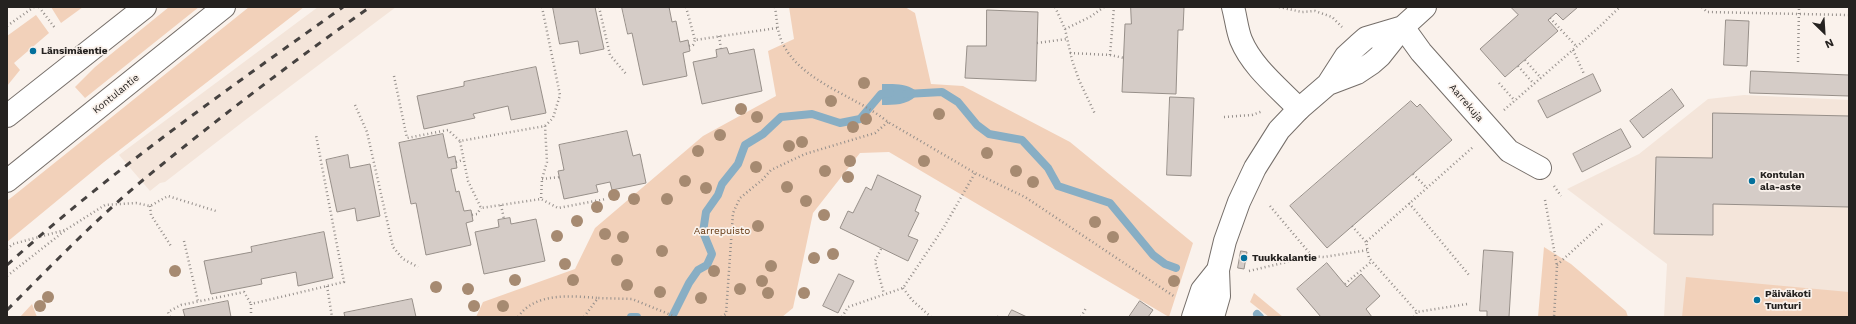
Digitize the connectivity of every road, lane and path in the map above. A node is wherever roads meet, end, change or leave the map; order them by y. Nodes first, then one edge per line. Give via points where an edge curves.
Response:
1 (34, 7) edge
2 (39, 7) edge
3 (145, 7) edge
4 (224, 7) edge
5 (542, 7) edge
6 (598, 7) edge
7 (686, 7) edge
8 (776, 7) edge
9 (1055, 7) edge
10 (1104, 7) edge
11 (1114, 7) edge
12 (1233, 7) edge
13 (1279, 7) edge
14 (1425, 7) edge
15 (1620, 7) edge
16 (1702, 7) edge
17 (1799, 7) edge
18 (1799, 14) junction
19 (1849, 15) edge
20 (1550, 18) dead end
21 (7, 26) edge
22 (1403, 27) junction
23 (55, 28) dead end
24 (777, 28) junction
25 (1344, 28) dead end
26 (1065, 29) junction
27 (719, 36) junction
28 (1067, 39) junction
29 (695, 40) junction
30 (1037, 43) dead end
31 (689, 46) dead end
32 (1577, 47) junction
33 (721, 49) dead end
34 (1573, 50) junction
35 (1070, 53) junction
36 (1110, 55) junction
37 (1124, 58) dead end
38 (1525, 60) dead end
39 (1798, 62) dead end
40 (1518, 66) dead end
41 (1584, 74) dead end
42 (626, 75) dead end
43 (394, 76) dead end
44 (1541, 78) junction
45 (1499, 83) dead end
46 (1534, 84) junction
47 (1515, 101) junction
48 (355, 105) dead end
49 (1299, 109) junction
50 (1267, 110) dead end
51 (1094, 114) dead end
52 (7, 116) edge
53 (1224, 117) dead end
54 (888, 122) junction
55 (546, 126) junction
56 (1488, 128) junction
57 (316, 135) dead end
58 (460, 141) junction
59 (464, 160) junction
60 (456, 162) dead end
61 (1540, 168) dead end
62 (975, 173) junction
63 (1413, 174) dead end
64 (560, 176) dead end
65 (542, 179) junction
66 (7, 180) edge
67 (1426, 188) junction
68 (541, 199) junction
69 (606, 199) dead end
70 (1545, 200) dead end
71 (1409, 203) junction
72 (501, 205) junction
73 (150, 206) junction
74 (1270, 206) dead end
75 (481, 208) junction
76 (216, 211) dead end
77 (472, 215) dead end
78 (504, 219) dead end
79 (1602, 224) dead end
80 (1352, 226) dead end
81 (67, 229) junction
82 (184, 241) dead end
83 (1366, 242) junction
84 (171, 246) dead end
85 (7, 249) edge
86 (882, 249) dead end
87 (1368, 250) junction
88 (1312, 256) junction
89 (1372, 261) junction
90 (1557, 266) junction
91 (418, 267) dead end
92 (1218, 270) junction
93 (1249, 271) dead end
94 (1469, 275) dead end
95 (7, 276) edge
96 (1345, 284) dead end
97 (327, 286) junction
98 (903, 288) junction
99 (884, 294) junction
100 (598, 298) junction
101 (1178, 298) dead end
102 (198, 301) junction
103 (251, 304) junction
104 (1467, 304) dead end
105 (1086, 308) dead end
106 (1417, 312) junction
107 (726, 316) edge
108 (170, 317) edge
109 (251, 317) edge
110 (332, 317) edge
111 (518, 317) edge
112 (584, 317) edge
113 (676, 317) edge
114 (721, 317) edge
115 (842, 317) edge
116 (931, 317) edge
117 (1081, 317) edge
118 (1194, 317) edge
119 (1213, 317) edge
120 (1414, 317) edge
121 (1554, 317) edge

1 - 21 path
2 - 23 path
3 - 52 street
4 - 66 street, Kontulantie
5 - 55 path via 560,95 553,118
6 - 42 path via 610,55
7 - 29 path
8 - 24 path
9 - 26 path
10 - 26 path
11 - 36 path
12 - 49 street via 1241,40 1248,52 1264,73
13 - 25 path via 1302,12 1315,11 1332,17
14 - 22 street
15 - 32 path
16 - 18 path via 1707,12
17 - 18 path
18 - 19 path
18 - 39 path
20 - 32 path
22 - 49 street via 1372,63 1357,73 1328,84
22 - 56 street, Aarrekuja via 1421,52
24 - 27 path
24 - 54 path via 784,46 814,77
26 - 28 path
27 - 29 path
27 - 33 path
28 - 30 path
28 - 35 path
29 - 31 path
32 - 34 path
34 - 41 path
34 - 44 path
35 - 36 path
35 - 51 path
36 - 37 path
38 - 44 path
40 - 46 path
43 - 58 path via 407,138 448,130
44 - 46 path
45 - 47 path
46 - 47 path
47 - 56 path
48 - 91 path via 367,132 393,247 403,260
49 - 92 street via 1279,130 1255,168 1239,202
50 - 53 path via 1252,115
54 - 62 path
54 - 107 path via 875,133 805,154 771,170 740,198 733,213
55 - 58 path
55 - 65 path via 547,162
56 - 61 street, Aarrekuja via 1508,151
56 - 67 path
57 - 97 path via 344,282
58 - 59 path
59 - 60 path
59 - 75 path via 468,181
62 - 98 path via 944,227
62 - 101 path via 1025,197 1171,296
63 - 67 path
64 - 65 path
65 - 68 path
67 - 71 path
68 - 69 path via 558,208
68 - 72 path
70 - 90 path
71 - 83 path
71 - 94 path
72 - 75 path
72 - 78 path
73 - 76 path via 168,196
73 - 81 path via 136,203 105,205
73 - 84 path via 151,215
74 - 88 path
75 - 77 path via 478,214
79 - 90 path
80 - 83 path
81 - 85 path via 14,244
81 - 95 path
82 - 102 path
83 - 87 path
86 - 99 path via 875,261
87 - 88 path via 1324,257
87 - 89 path
88 - 93 path
89 - 96 path
89 - 106 path
90 - 121 path
92 - 118 street via 1202,290
92 - 119 street via 1220,296
97 - 103 path
97 - 110 path
98 - 99 path
98 - 116 path
99 - 115 path via 848,306
100 - 111 path via 566,295 531,304
100 - 112 path
100 - 113 path via 632,299
102 - 103 path via 244,292
102 - 108 path via 181,305 168,312
103 - 109 path
104 - 106 path
105 - 117 path
106 - 120 path
107 - 114 path

